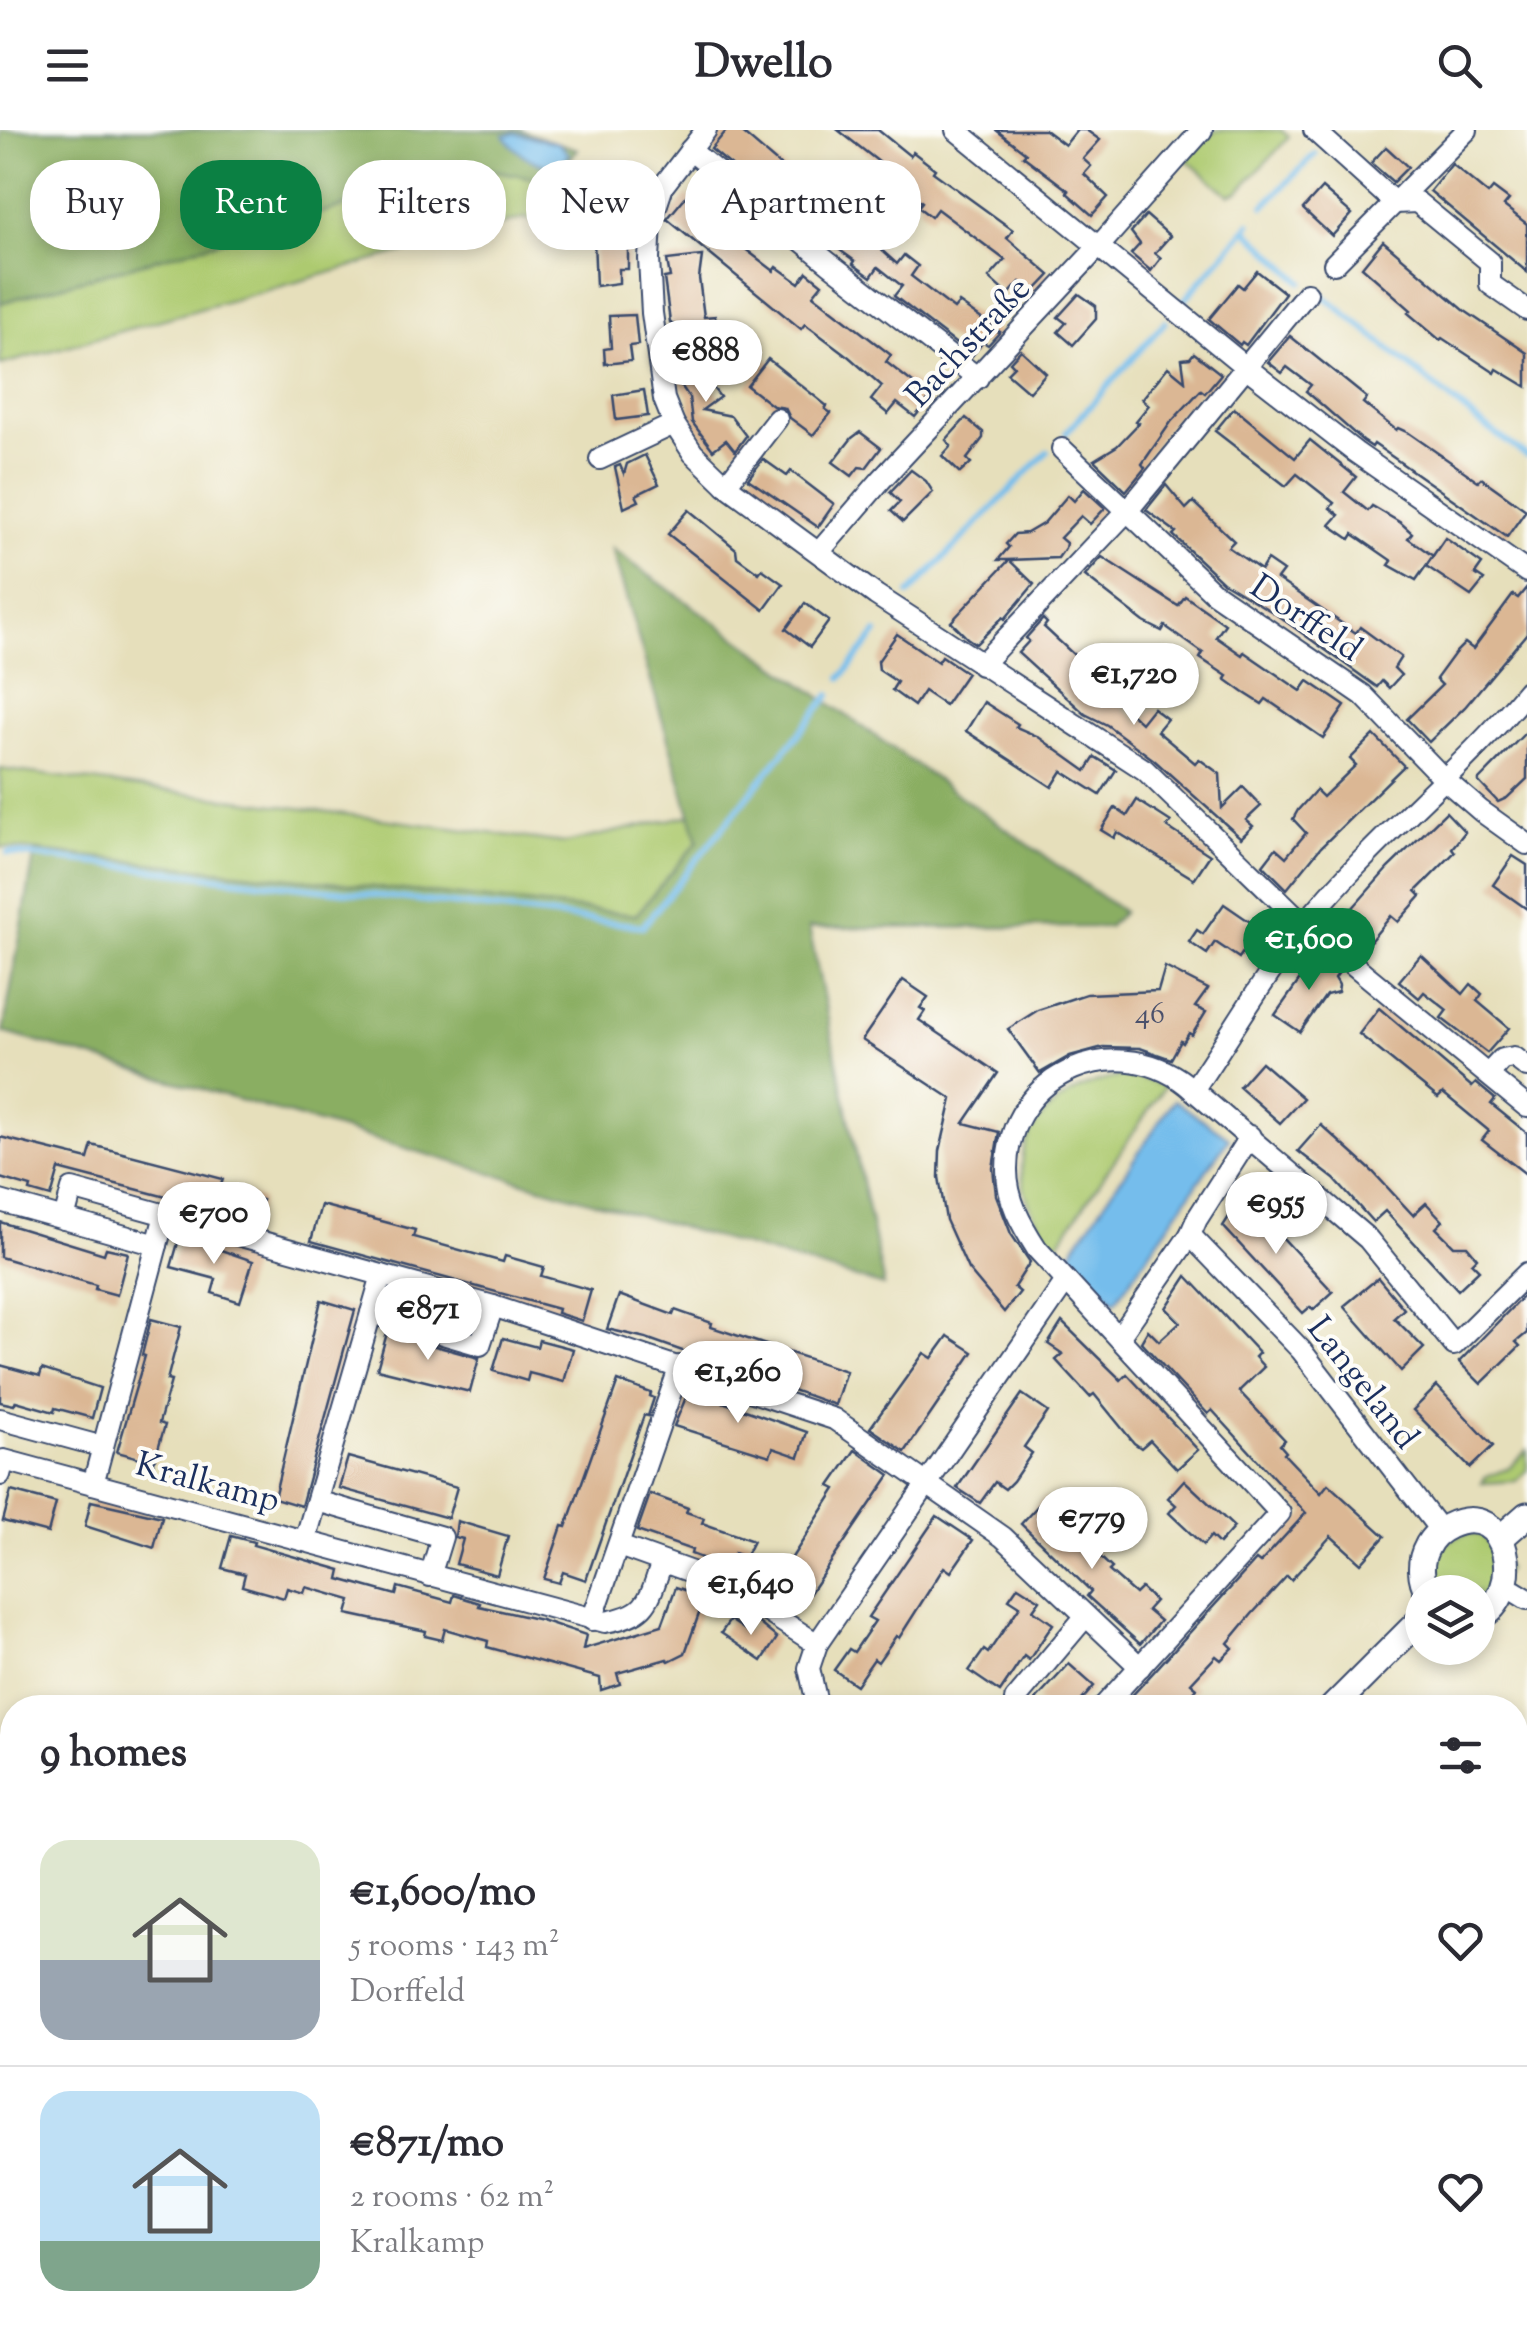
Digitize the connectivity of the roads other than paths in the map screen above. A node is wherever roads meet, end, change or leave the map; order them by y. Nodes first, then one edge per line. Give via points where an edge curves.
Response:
1 (706, 130) edge
2 (956, 130) edge
3 (1202, 130) edge
4 (1314, 130) edge
5 (1468, 130) edge
6 (690, 150) junction
7 (1394, 203) junction
8 (1100, 245) junction
9 (1334, 264) dead end
10 (1307, 292) dead end
11 (1527, 310) edge
12 (1246, 368) junction
13 (978, 378) junction
14 (777, 420) dead end
15 (674, 424) junction
16 (1062, 449) dead end
17 (600, 459) dead end
18 (726, 486) junction
19 (1129, 510) junction
20 (820, 552) junction
21 (1527, 572) edge
22 (981, 665) junction
23 (1527, 690) edge
24 (1445, 780) junction
25 (1527, 844) edge
26 (1305, 925) junction
27 (1527, 1067) edge
28 (1488, 1074) junction
29 (1194, 1090) junction
30 (1527, 1107) edge
31 (1250, 1136) junction
32 (0, 1201) edge
33 (165, 1215) junction
34 (64, 1219) junction
35 (1190, 1235) junction
36 (157, 1245) junction
37 (1527, 1273) edge
38 (382, 1275) junction
39 (1066, 1280) junction
40 (493, 1306) junction
41 (371, 1312) junction
42 (1120, 1336) junction
43 (680, 1366) junction
44 (8, 1421) edge
45 (103, 1447) junction
46 (2, 1468) edge
47 (93, 1484) junction
48 (925, 1484) junction
49 (317, 1501) junction
50 (1527, 1515) edge
51 (1440, 1530) junction
52 (1504, 1535) junction
53 (306, 1542) junction
54 (619, 1546) junction
55 (662, 1562) junction
56 (1423, 1575) edge
57 (430, 1576) junction
58 (1520, 1595) edge
59 (1495, 1609) edge
60 (1084, 1617) junction
61 (592, 1620) junction
62 (1405, 1635) edge
63 (817, 1644) junction
64 (1140, 1667) junction
65 (815, 1695) edge
66 (1019, 1695) edge
67 (1114, 1695) edge
68 (1345, 1695) edge

1 - 6 street
2 - 8 street
3 - 8 street, Bachstraße
4 - 7 street
5 - 7 street
6 - 13 street
6 - 15 street via 663,186 651,222 652,313
7 - 9 street
7 - 11 street via 1417,202 1432,214 1490,262 1490,284
8 - 12 street
8 - 13 street, Bachstraße
10 - 12 street
12 - 19 street
12 - 21 street
13 - 20 street, Bachstraße
14 - 18 street
15 - 17 street
15 - 18 street
16 - 19 street, Dorffeld
18 - 20 street
19 - 22 street
19 - 24 street, Dorffeld via 1214,593 1363,694
20 - 22 street
22 - 26 street via 1145,770
23 - 24 street
24 - 25 street, Dorffeld
24 - 26 street
26 - 28 street
26 - 29 street
27 - 28 street via 1514,1057 1502,1059
28 - 30 street
29 - 31 street
29 - 39 street via 1160,1066 1114,1059 1050,1082 1026,1108 1009,1148 1009,1191 1037,1249
31 - 35 street
31 - 37 street via 1368,1239 1454,1345
32 - 34 street
33 - 34 street via 72,1189
33 - 36 street, Kralkamp
33 - 38 street
34 - 36 street
35 - 42 street
35 - 51 street, Langeland via 1301,1350
36 - 45 street, Kralkamp
38 - 40 street
38 - 41 street, Kralkamp
39 - 42 street
39 - 48 street
40 - 41 street via 480,1345
40 - 43 street
41 - 49 street, Kralkamp
42 - 64 street via 1280,1513
43 - 48 street via 834,1419
43 - 54 street
44 - 45 street, Kralkamp
44 - 46 street, Kralkamp
45 - 47 street, Kralkamp
46 - 47 street, Kralkamp
47 - 53 street, Kralkamp
48 - 60 street via 1003,1537
48 - 63 street
49 - 53 street, Kralkamp
49 - 57 street, Kralkamp via 442,1537
50 - 52 main road
51 - 52 main road via 1473,1521
51 - 56 main road via 1427,1546
52 - 58 main road via 1516,1552
53 - 57 street, Kralkamp
54 - 55 street
54 - 61 street
55 - 61 street, Kralkamp via 640,1612
55 - 63 street via 725,1584
57 - 61 street, Kralkamp
58 - 59 main road
60 - 64 street
60 - 66 street
62 - 68 main road
63 - 65 street via 809,1668
64 - 67 street

